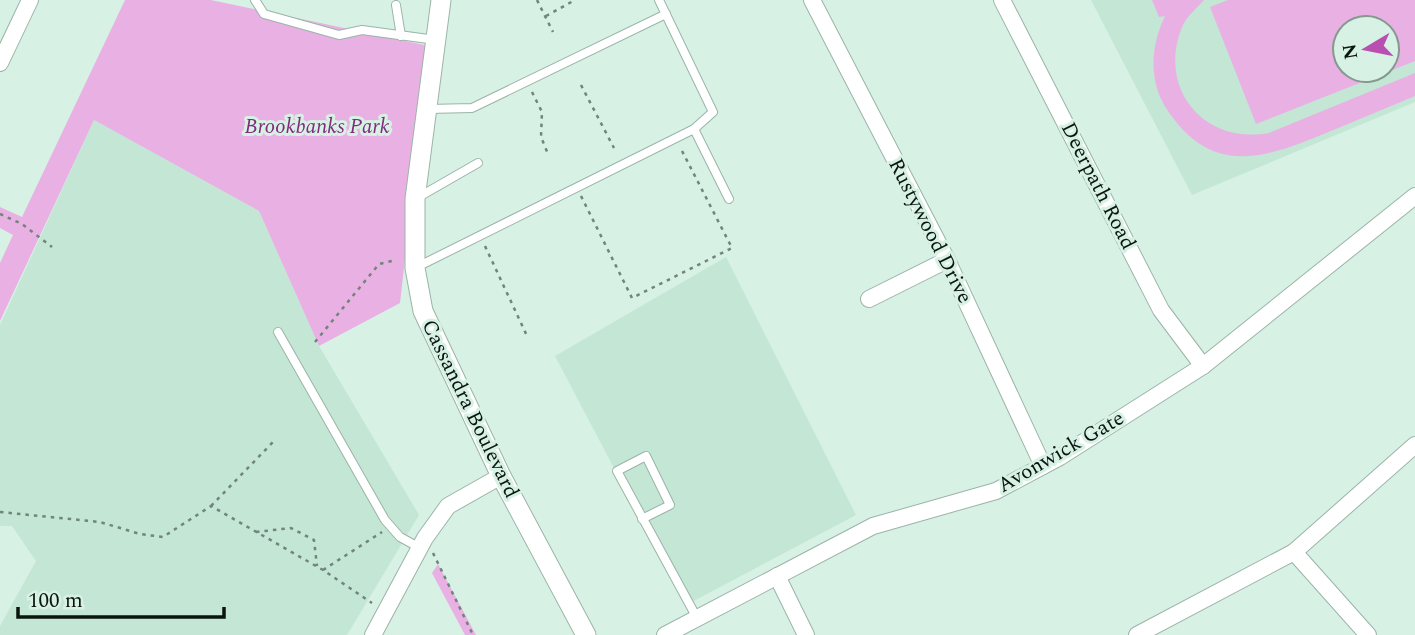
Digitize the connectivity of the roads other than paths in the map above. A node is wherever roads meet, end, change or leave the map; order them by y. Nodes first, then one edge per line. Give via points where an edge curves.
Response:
1 (30, 0) edge
2 (255, 0) edge
3 (441, 0) edge
4 (659, 0) edge
5 (812, 0) edge
6 (1002, 0) edge
7 (396, 5) dead end
8 (666, 14) junction
9 (0, 23) edge
10 (16, 30) junction
11 (401, 36) junction
12 (436, 40) junction
13 (0, 63) edge
14 (426, 109) junction
15 (694, 129) junction
16 (478, 163) dead end
17 (1415, 196) edge
18 (415, 199) junction
19 (729, 199) dead end
20 (947, 260) junction
21 (415, 268) junction
22 (869, 299) dead end
23 (278, 332) dead end
24 (1203, 366) junction
25 (1415, 445) edge
26 (1043, 466) junction
27 (501, 476) junction
28 (642, 519) junction
29 (423, 543) junction
30 (1294, 552) junction
31 (777, 576) junction
32 (697, 618) junction
33 (373, 635) edge
34 (586, 635) edge
35 (665, 635) edge
36 (806, 635) edge
37 (1137, 635) edge
38 (1368, 635) edge

1 - 10 street
2 - 11 lane via 264,14 339,35 362,30
3 - 12 street, Cassandra Boulevard
4 - 8 lane
5 - 20 street, Rustywood Drive
6 - 24 street, Deerpath Road via 1161,310
7 - 11 lane
8 - 14 lane via 472,108
8 - 15 lane via 713,112
9 - 10 street
10 - 13 street
11 - 12 lane
12 - 14 street, Cassandra Boulevard
14 - 18 street, Cassandra Boulevard
15 - 19 lane
15 - 21 lane
16 - 18 lane
17 - 24 street, Avonwick Gate
18 - 21 street, Cassandra Boulevard
20 - 22 street
20 - 26 street, Rustywood Drive
21 - 27 street, Cassandra Boulevard via 423,311
23 - 29 lane via 391,527 400,537
24 - 26 street, Avonwick Gate
25 - 30 street
26 - 31 street, Avonwick Gate via 996,491 873,526
27 - 29 street via 448,506
27 - 34 street, Cassandra Boulevard
28 - 28 lane via 617,471 646,456 670,505
28 - 32 lane
29 - 33 street
30 - 37 street
30 - 38 street
31 - 32 street, Avonwick Gate
31 - 36 street
32 - 35 street, Avonwick Gate

